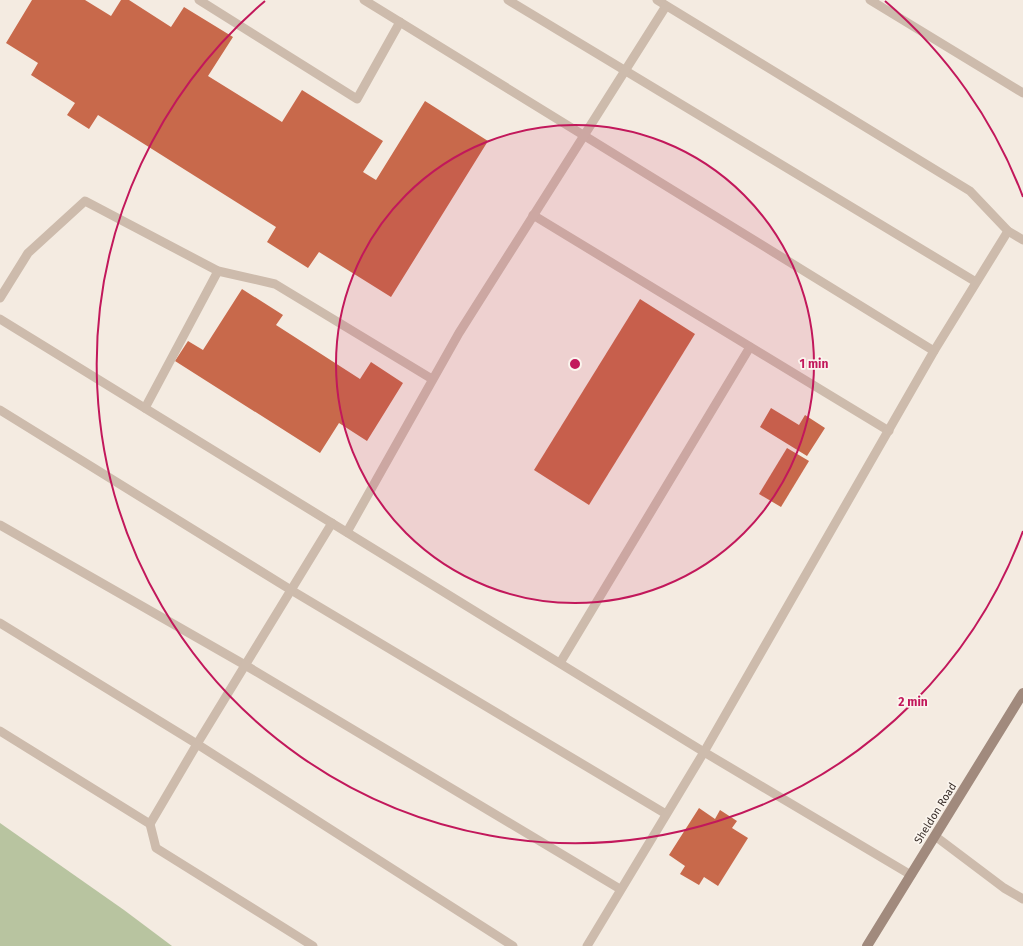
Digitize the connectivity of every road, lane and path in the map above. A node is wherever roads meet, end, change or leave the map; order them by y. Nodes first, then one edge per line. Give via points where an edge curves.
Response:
1 (199, 0) edge
2 (364, 0) edge
3 (508, 0) edge
4 (657, 0) edge
5 (870, 0) edge
6 (666, 6) junction
7 (400, 22) junction
8 (624, 71) junction
9 (1023, 93) edge
10 (583, 136) junction
11 (533, 215) junction
12 (1008, 231) junction
13 (1023, 240) edge
14 (218, 271) junction
15 (976, 282) junction
16 (0, 298) edge
17 (0, 319) edge
18 (750, 347) junction
19 (934, 351) junction
20 (432, 379) junction
21 (145, 408) junction
22 (0, 410) edge
23 (889, 431) junction
24 (332, 523) junction
25 (0, 525) edge
26 (347, 532) junction
27 (291, 590) junction
28 (0, 623) edge
29 (560, 664) junction
30 (245, 665) junction
31 (1023, 694) edge
32 (0, 731) edge
33 (197, 744) junction
34 (704, 752) junction
35 (666, 814) junction
36 (150, 824) junction
37 (935, 836) junction
38 (911, 875) junction
39 (620, 889) junction
40 (1023, 899) edge
41 (313, 946) edge
42 (512, 946) edge
43 (587, 946) edge
44 (868, 946) edge

1 - 7 lane via 357,99
2 - 7 lane
3 - 8 lane
4 - 6 lane
5 - 9 lane
6 - 8 lane
6 - 12 lane via 970,191
7 - 10 lane
8 - 10 lane
8 - 15 lane
10 - 11 lane
10 - 19 lane
11 - 18 lane
11 - 20 lane
12 - 13 lane
12 - 15 lane
14 - 16 lane via 85,201 28,253
14 - 20 lane via 275,284
14 - 21 lane
15 - 19 lane
17 - 21 lane
18 - 23 lane
18 - 29 lane
19 - 23 lane
20 - 26 lane
21 - 24 lane
22 - 27 lane
23 - 34 lane
24 - 26 lane
24 - 27 lane
25 - 30 lane
26 - 29 lane
27 - 30 lane
27 - 35 lane
28 - 33 lane
29 - 34 lane
30 - 33 lane
30 - 39 lane
31 - 37 main road, Sheldon Road
32 - 36 lane
33 - 36 lane
33 - 42 lane
34 - 35 lane
34 - 38 lane
35 - 39 lane
36 - 41 lane via 156,848
37 - 38 main road, Sheldon Road
37 - 40 lane via 1004,888
38 - 44 main road, Sheldon Road
39 - 43 lane

